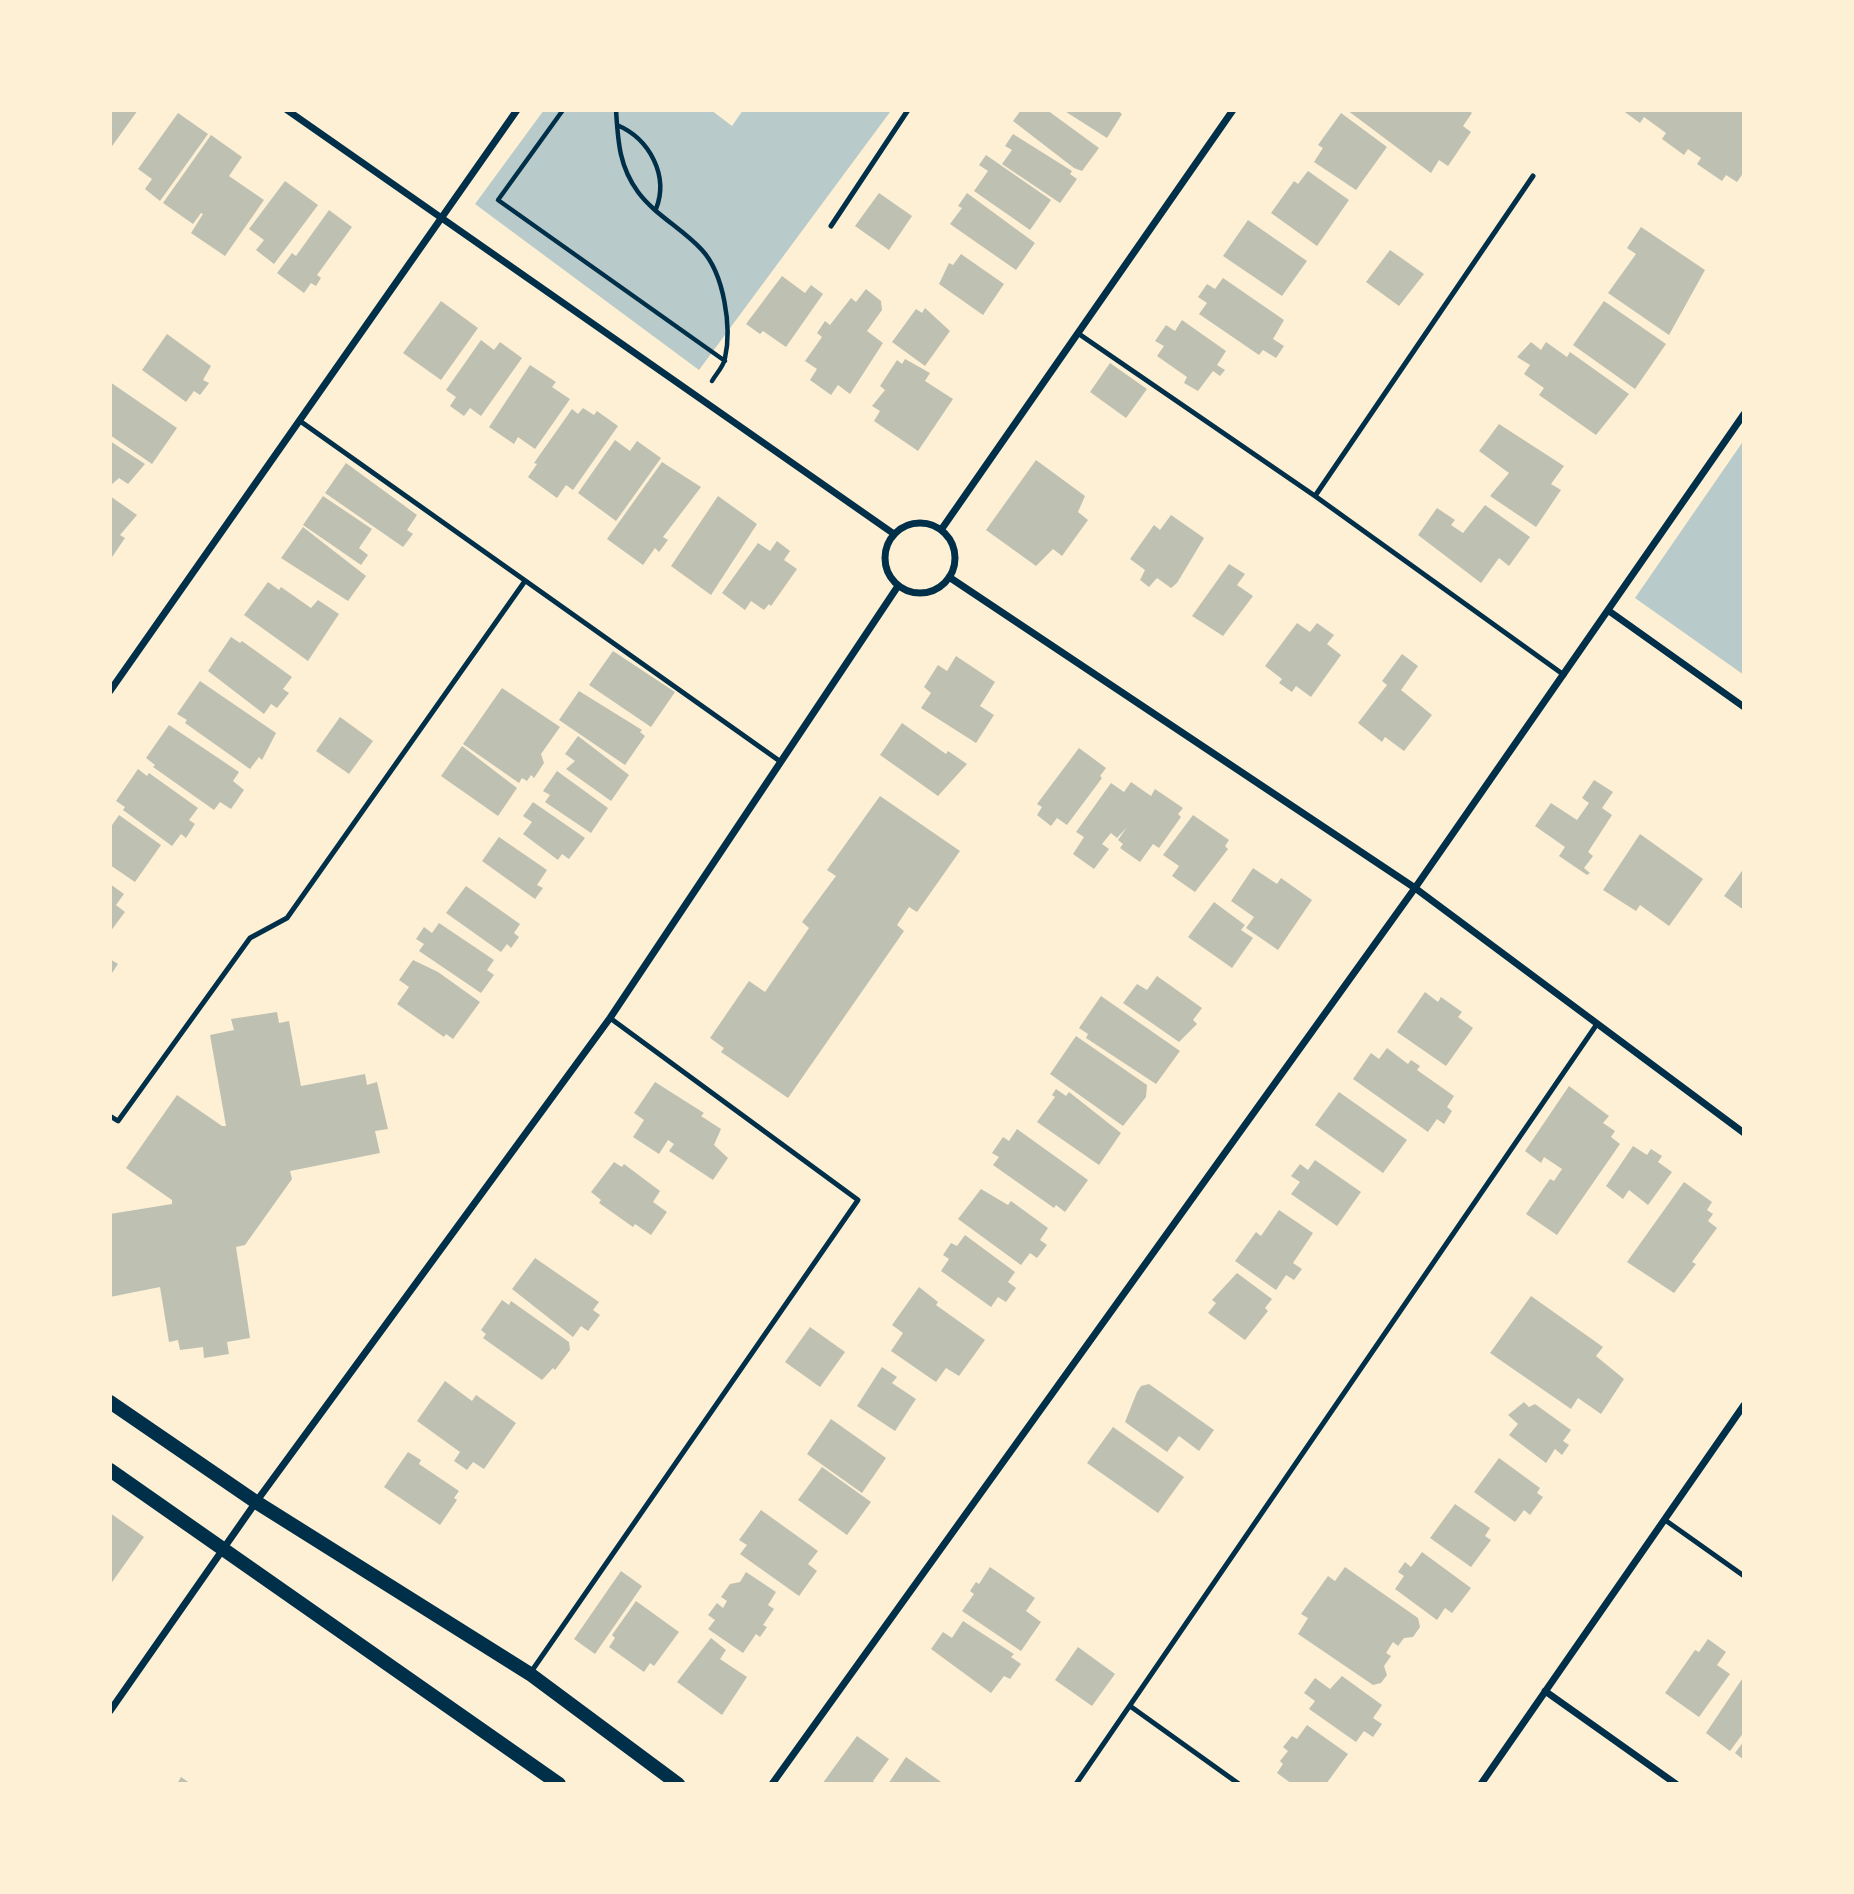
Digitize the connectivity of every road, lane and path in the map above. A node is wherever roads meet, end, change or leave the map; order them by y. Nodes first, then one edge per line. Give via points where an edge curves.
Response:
1 (287, 110) edge
2 (517, 110) edge
3 (563, 110) edge
4 (616, 110) edge
5 (908, 110) edge
6 (1233, 110) edge
7 (616, 125) junction
8 (1533, 176) dead end
9 (656, 209) junction
10 (443, 218) junction
11 (831, 226) dead end
12 (1079, 334) junction
13 (725, 361) junction
14 (700, 399) junction
15 (1744, 414) edge
16 (300, 421) junction
17 (1315, 496) junction
18 (941, 530) junction
19 (894, 534) junction
20 (950, 577) junction
21 (525, 581) junction
22 (898, 586) junction
23 (1609, 611) junction
24 (1564, 675) junction
25 (110, 691) edge
26 (1744, 707) edge
27 (781, 762) junction
28 (1415, 888) junction
29 (610, 1018) junction
30 (1597, 1024) junction
31 (110, 1116) edge
32 (1744, 1133) edge
33 (110, 1402) edge
34 (1744, 1405) edge
35 (110, 1470) edge
36 (256, 1502) junction
37 (1665, 1520) junction
38 (226, 1550) junction
39 (1744, 1576) edge
40 (530, 1674) junction
41 (1545, 1692) junction
42 (1130, 1706) junction
43 (110, 1711) edge
44 (559, 1784) edge
45 (678, 1784) edge
46 (772, 1784) edge
47 (1076, 1784) edge
48 (1239, 1784) edge
49 (1481, 1784) edge
50 (1676, 1784) edge

1 - 10 street
2 - 10 street
3 - 13 path via 498,200
4 - 7 path
5 - 11 lane
6 - 12 street
7 - 9 path via 625,169 639,193
7 - 9 path via 642,143 656,165 662,188
8 - 17 lane
9 - 13 path via 704,252 716,277 725,318
10 - 14 street
10 - 16 street
12 - 17 lane
12 - 18 street
13 - 14 path
14 - 19 street
15 - 23 street
16 - 21 lane
16 - 25 street
17 - 24 lane
18 - 19 street via 914,523
18 - 20 street via 955,555
19 - 22 street via 887,544 885,566
20 - 22 street via 920,594
20 - 28 street
21 - 27 lane
21 - 31 lane via 288,918 250,938 118,1121
22 - 27 street
23 - 24 street
23 - 26 street
24 - 28 street
27 - 29 street
28 - 30 street
28 - 46 street
29 - 36 street
29 - 40 lane via 858,1200
30 - 32 street
30 - 42 lane
33 - 36 main road
34 - 37 street
35 - 38 main road
36 - 38 street
36 - 40 main road
37 - 39 lane
37 - 41 street
38 - 43 street
38 - 44 main road
40 - 45 main road
41 - 49 street
41 - 50 street
42 - 47 lane
42 - 48 lane

